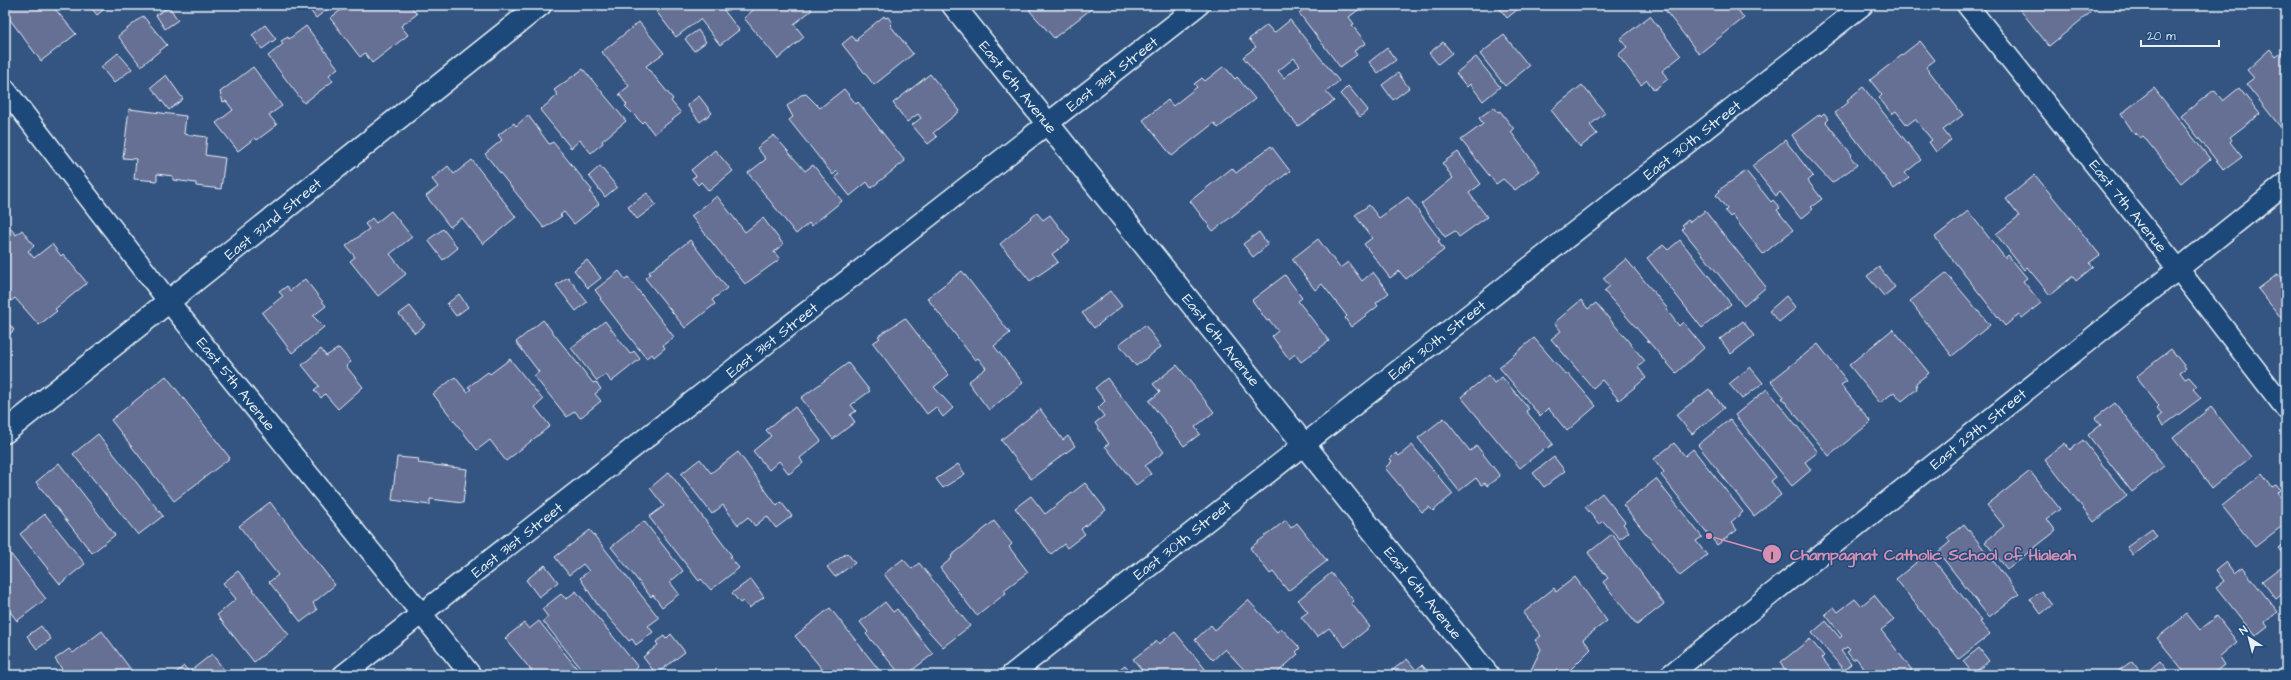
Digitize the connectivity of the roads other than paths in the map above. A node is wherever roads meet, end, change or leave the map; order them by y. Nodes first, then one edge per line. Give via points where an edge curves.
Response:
1 (540, 5) edge
2 (953, 5) edge
3 (1199, 5) edge
4 (1863, 5) edge
5 (1967, 5) edge
6 (5, 90) edge
7 (1048, 124) junction
8 (2286, 183) edge
9 (2178, 270) junction
10 (169, 302) junction
11 (2286, 409) edge
12 (5, 432) edge
13 (1304, 444) junction
14 (422, 614) junction
15 (344, 675) edge
16 (471, 675) edge
17 (1011, 675) edge
18 (1488, 675) edge
19 (1670, 675) edge

1 - 10 street, East 32nd Street
2 - 7 street, East 6th Avenue
3 - 7 street, East 31st Street
4 - 13 street, East 30th Street
5 - 9 street, East 7th Avenue
6 - 10 street, East 5th Avenue
7 - 13 street, East 6th Avenue
7 - 14 street, East 31st Street
8 - 9 street, East 29th Street
9 - 11 street, East 7th Avenue
9 - 19 street, East 29th Street
10 - 12 street, East 32nd Street
10 - 14 street, East 5th Avenue
13 - 17 street, East 30th Street
13 - 18 street, East 6th Avenue
14 - 15 street, East 31st Street
14 - 16 street, East 5th Avenue

